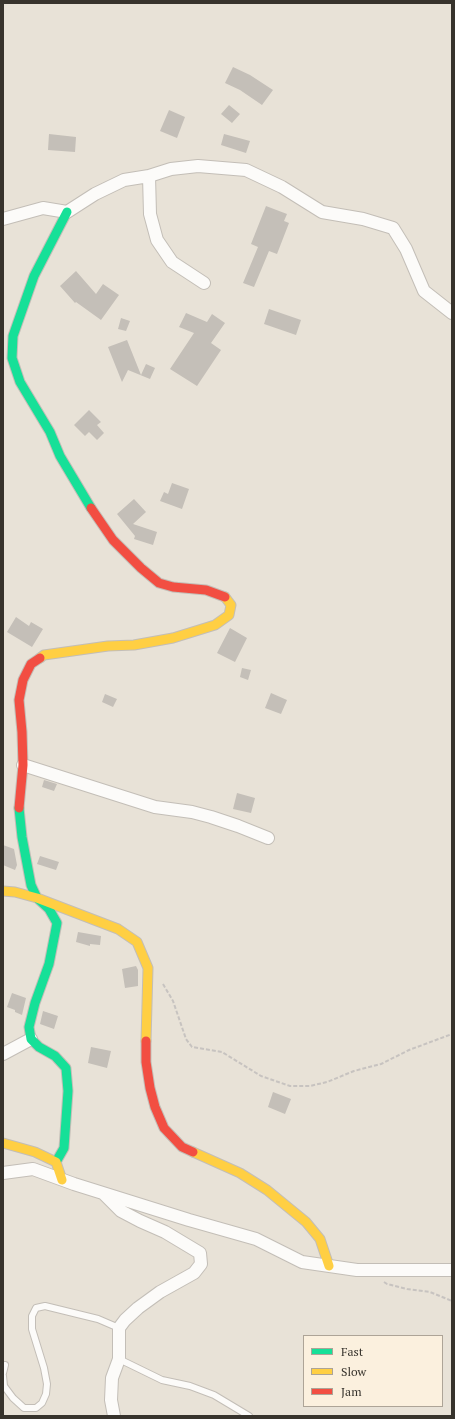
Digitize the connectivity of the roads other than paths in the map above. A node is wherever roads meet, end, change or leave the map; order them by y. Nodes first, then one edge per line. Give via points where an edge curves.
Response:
1 (149, 176) junction
2 (67, 212) junction
3 (3, 219) edge
4 (204, 283) dead end
5 (452, 313) edge
6 (23, 765) junction
7 (268, 838) dead end
8 (3, 891) edge
9 (37, 898) junction
10 (31, 1039) junction
11 (3, 1054) edge
12 (3, 1142) edge
13 (56, 1162) junction
14 (3, 1172) edge
15 (62, 1180) junction
16 (103, 1193) junction
17 (329, 1266) junction
18 (452, 1270) edge
19 (119, 1328) junction
20 (119, 1358) junction
21 (5, 1365) dead end
22 (3, 1373) edge
23 (3, 1376) edge
24 (114, 1416) edge
25 (249, 1416) edge

1 - 2 street via 124,180
1 - 4 street via 150,214 157,240 172,262
1 - 5 street via 172,169 198,166 246,170 282,187 322,212 363,219 393,228 406,249 424,291
2 - 3 street via 43,208
2 - 6 street via 34,276 13,336 12,358 20,382 50,432 60,456 113,540 159,583 206,590 225,597 231,605 229,615 215,625 197,632 134,645 44,655 32,664 23,680 19,700
6 - 7 street via 155,807 211,817
6 - 9 street via 19,804 22,837 31,885
8 - 9 street
9 - 10 street via 49,909 57,923 49,964 29,1027
9 - 17 street via 118,929 137,942 148,968 146,1062 155,1107 164,1128 182,1147 240,1173 267,1190 306,1222 320,1238
10 - 11 street
10 - 13 street via 55,1056 66,1068 68,1091 64,1148
12 - 13 street
13 - 15 street
14 - 15 street via 33,1169
15 - 16 street
16 - 17 street via 256,1239 302,1262
16 - 19 street via 121,1211 165,1232 200,1253 201,1264 194,1273 138,1308
17 - 18 street via 357,1270
19 - 20 street
19 - 23 lane via 98,1319 45,1306 36,1308 32,1316 32,1329 47,1384 42,1403 36,1408 24,1408 4,1386
20 - 24 street via 112,1378 111,1400
20 - 25 lane via 162,1380 214,1395
21 - 22 lane

